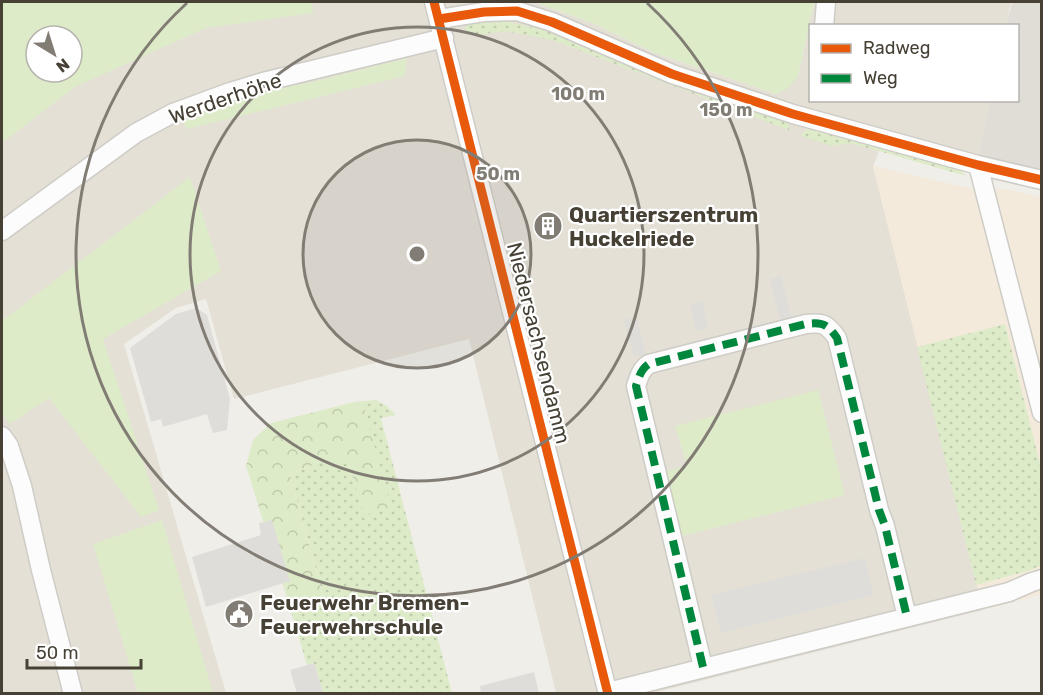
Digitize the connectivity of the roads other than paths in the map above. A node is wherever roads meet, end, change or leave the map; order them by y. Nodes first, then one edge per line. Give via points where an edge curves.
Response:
1 (826, 2) edge
2 (436, 10) edge
3 (824, 24) edge
4 (444, 38) junction
5 (807, 109) edge
6 (978, 165) junction
7 (1041, 180) edge
8 (2, 231) edge
9 (1041, 413) edge
10 (2, 436) edge
11 (1041, 579) edge
12 (908, 617) junction
13 (703, 667) junction
14 (73, 693) edge
15 (608, 693) edge

1 - 3 street
2 - 4 street, Niedersachsendamm
2 - 5 street via 517,11 672,74
4 - 8 street, Werderhöhe via 264,82 173,113 136,133
4 - 15 street, Niedersachsendamm
5 - 6 street
6 - 7 street
6 - 9 street
10 - 14 street via 22,486
11 - 12 street, Niedersachsendamm via 1009,592
12 - 13 street, Niedersachsendamm
12 - 13 street via 837,338 822,323 806,324 649,364 641,371 636,386
13 - 15 street, Niedersachsendamm

